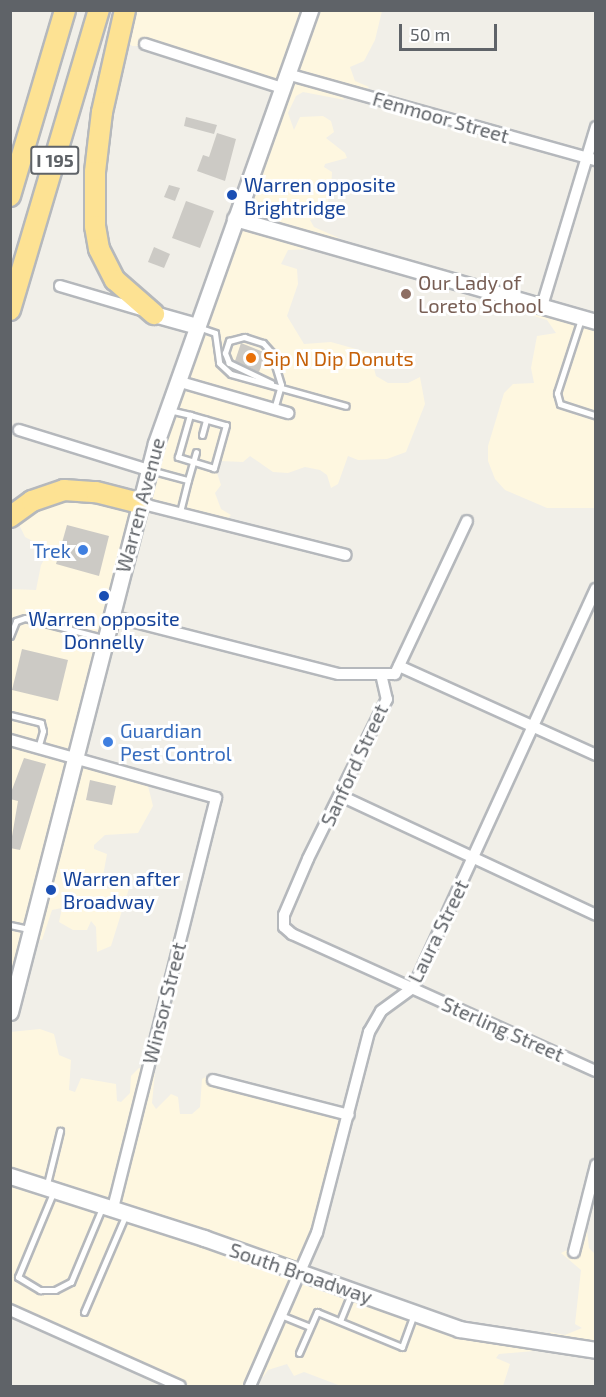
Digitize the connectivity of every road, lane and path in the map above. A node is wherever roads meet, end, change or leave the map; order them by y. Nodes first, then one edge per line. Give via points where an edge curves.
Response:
1 (65, 10) edge
2 (99, 10) edge
3 (125, 10) edge
4 (310, 10) edge
5 (145, 44) dead end
6 (285, 81) junction
7 (596, 126) edge
8 (591, 159) edge
9 (10, 196) edge
10 (235, 219) junction
11 (60, 285) dead end
12 (542, 306) junction
13 (10, 310) edge
14 (154, 314) junction
15 (581, 317) junction
16 (596, 322) edge
17 (196, 326) junction
18 (177, 381) junction
19 (271, 384) junction
20 (280, 386) junction
21 (346, 406) dead end
22 (167, 409) junction
23 (274, 409) junction
24 (288, 413) dead end
25 (190, 416) junction
26 (596, 416) edge
27 (206, 420) junction
28 (20, 430) dead end
29 (202, 435) dead end
30 (196, 452) dead end
31 (194, 462) junction
32 (148, 470) junction
33 (188, 480) junction
34 (139, 503) junction
35 (180, 512) junction
36 (10, 517) edge
37 (467, 521) dead end
38 (346, 555) dead end
39 (596, 589) edge
40 (111, 616) junction
41 (10, 636) edge
42 (105, 638) junction
43 (399, 666) junction
44 (381, 674) junction
45 (10, 715) edge
46 (534, 726) junction
47 (10, 740) edge
48 (38, 748) junction
49 (596, 755) edge
50 (74, 758) junction
51 (341, 796) junction
52 (472, 858) junction
53 (596, 915) edge
54 (283, 922) joint
55 (10, 924) edge
56 (31, 930) junction
57 (413, 988) junction
58 (13, 992) edge
59 (10, 1012) edge
60 (596, 1071) edge
61 (213, 1080) dead end
62 (349, 1115) junction
63 (60, 1131) dead end
64 (596, 1165) edge
65 (10, 1176) edge
66 (51, 1187) junction
67 (114, 1208) junction
68 (574, 1252) dead end
69 (301, 1275) junction
70 (352, 1292) junction
71 (10, 1310) edge
72 (84, 1312) dead end
73 (415, 1312) junction
74 (283, 1316) junction
75 (340, 1321) junction
76 (310, 1327) junction
77 (596, 1350) edge
78 (299, 1353) dead end
79 (180, 1386) edge
80 (250, 1386) edge

1 - 9 highway, I 195
2 - 13 highway, I 195
3 - 14 highway via 100,120 95,226 103,260 115,280
4 - 6 main road, Warren Avenue
5 - 6 street, Fenmoor Street
6 - 8 street, Fenmoor Street
6 - 10 main road, Warren Avenue
7 - 8 street
8 - 12 street
10 - 12 street
10 - 17 main road, Warren Avenue
11 - 14 street
12 - 15 street
14 - 17 main road
15 - 16 street
15 - 26 lane via 557,393 560,404
17 - 18 main road, Warren Avenue
17 - 19 lane via 215,333 217,355 224,369
18 - 22 main road, Warren Avenue
18 - 23 street
19 - 20 lane
19 - 20 lane via 229,363 225,353 230,341 239,336 263,343 271,352
20 - 21 lane
20 - 23 lane
22 - 25 lane
22 - 32 main road, Warren Avenue
23 - 24 street
25 - 27 lane
25 - 31 lane via 178,457
27 - 29 lane
27 - 31 lane via 226,425 214,468
28 - 32 street
30 - 31 lane
31 - 33 lane
32 - 33 lane
32 - 34 main road, Warren Avenue
33 - 35 lane
34 - 35 street
34 - 36 highway via 96,492 64,490 32,501
34 - 40 main road, Warren Avenue
35 - 38 street
37 - 43 street
39 - 46 street, Laura Street
40 - 42 main road, Warren Avenue
40 - 44 street via 339,674
41 - 42 lane via 16,621 25,618
42 - 50 main road, Warren Avenue
43 - 44 street, Sanford Street via 395,674
43 - 46 street
44 - 51 street, Sanford Street via 387,699
45 - 48 lane via 40,723 44,731
46 - 49 street
46 - 52 street, Laura Street
47 - 48 street
48 - 50 street
50 - 56 main road, Warren Avenue
50 - 67 street, Winsor Street via 216,798
51 - 52 street
51 - 54 street, Sanford Street via 308,859
52 - 53 street
52 - 57 street, Laura Street
54 - 57 street, Sterling Street via 292,934
55 - 56 lane
56 - 58 main road, Warren Avenue
57 - 60 street, Sterling Street
57 - 62 street, Laura Street via 381,1011 369,1032
58 - 59 main road, Warren Avenue
61 - 62 street
62 - 69 street, Laura Street via 317,1233
63 - 66 lane
64 - 68 street
65 - 66 main road, South Broadway
66 - 67 main road, South Broadway
66 - 67 lane via 18,1277 40,1290 55,1290 71,1282
67 - 69 main road, South Broadway
67 - 72 lane
69 - 70 main road, South Broadway
69 - 74 street, Laura Street
70 - 73 main road, South Broadway
70 - 75 lane
71 - 79 street
73 - 75 lane via 402,1347
73 - 77 main road, South Broadway via 486,1335
74 - 76 lane
74 - 80 street, Laura Street
75 - 76 lane via 317,1312
76 - 78 lane

